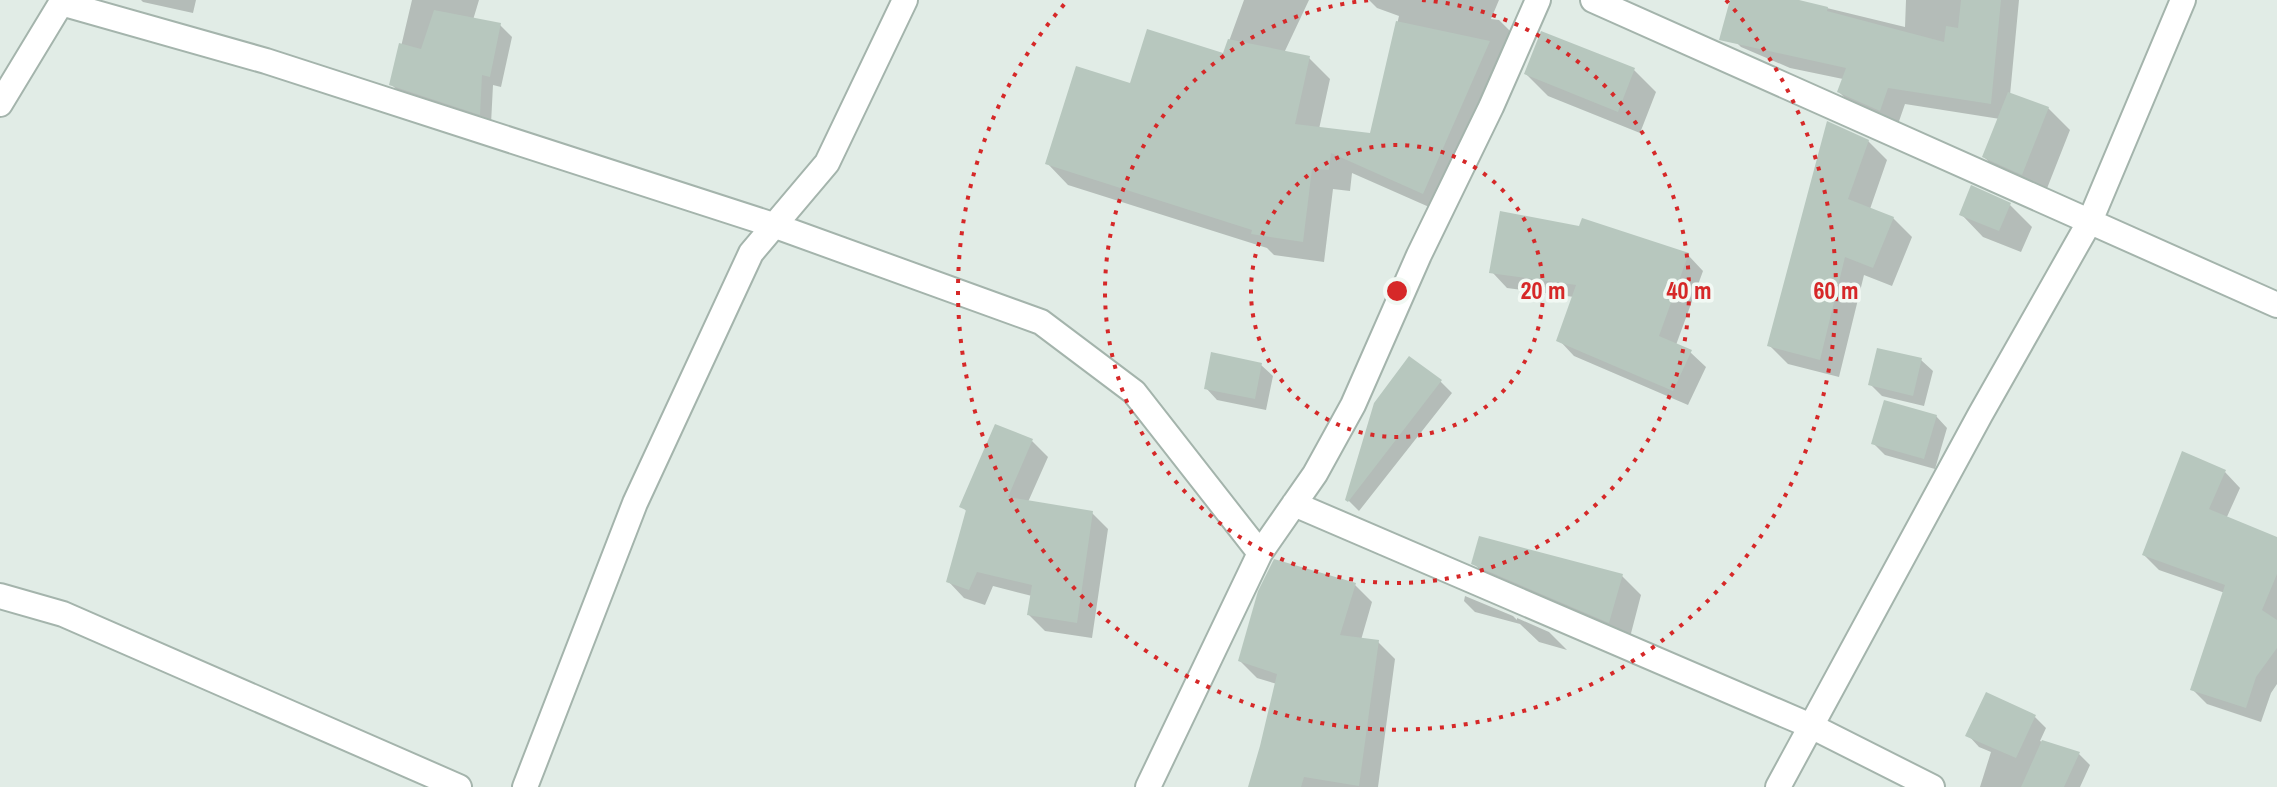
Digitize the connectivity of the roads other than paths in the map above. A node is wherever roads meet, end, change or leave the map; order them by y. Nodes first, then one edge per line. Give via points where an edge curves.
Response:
1 (905, 0) edge
2 (1538, 0) edge
3 (1593, 0) edge
4 (2183, 0) edge
5 (62, 2) edge
6 (0, 104) edge
7 (2090, 221) junction
8 (773, 225) junction
9 (2277, 305) edge
10 (1294, 504) junction
11 (1260, 553) junction
12 (0, 596) edge
13 (1811, 726) junction
14 (459, 787) edge
15 (525, 787) edge
16 (1148, 787) edge
17 (1778, 787) edge
18 (1932, 787) edge

1 - 8 street via 827,163
2 - 10 street via 1353,405
3 - 7 street
4 - 7 street
5 - 6 street
5 - 8 street via 266,61
7 - 9 street
7 - 13 street
8 - 11 street via 1041,322 1134,392
8 - 15 street via 751,253 635,503
10 - 11 street
10 - 13 street
11 - 16 street
12 - 14 street via 63,614
13 - 17 street
13 - 18 street

